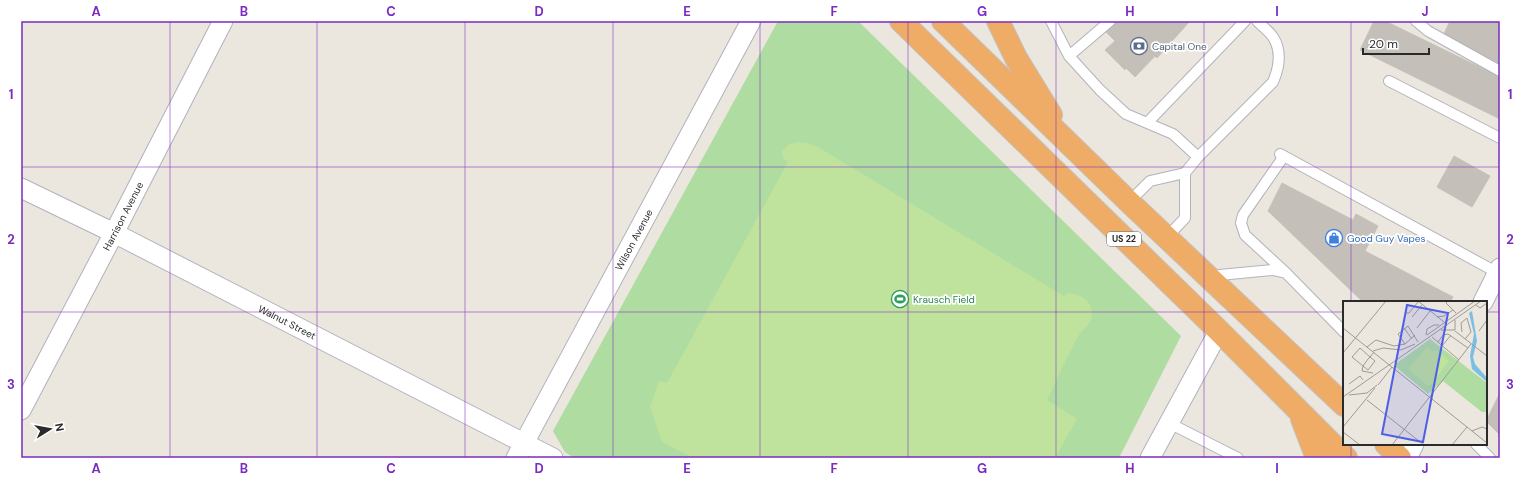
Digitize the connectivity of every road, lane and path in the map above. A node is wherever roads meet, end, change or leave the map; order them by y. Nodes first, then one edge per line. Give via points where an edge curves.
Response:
1 (223, 21) edge
2 (752, 21) edge
3 (901, 21) edge
4 (943, 21) edge
5 (998, 21) edge
6 (1051, 21) edge
7 (1110, 21) edge
8 (1245, 21) edge
9 (1257, 21) edge
10 (1416, 21) edge
11 (1069, 56) junction
12 (1500, 71) edge
13 (1389, 81) dead end
14 (1148, 122) junction
15 (1500, 138) edge
16 (1198, 157) junction
17 (1185, 173) junction
18 (1100, 174) junction
19 (21, 188) edge
20 (1129, 202) junction
21 (114, 233) junction
22 (1166, 238) junction
23 (1499, 270) edge
24 (1286, 273) junction
25 (1207, 276) junction
26 (1484, 301) edge
27 (1219, 331) junction
28 (1343, 331) edge
29 (1343, 404) edge
30 (1296, 407) junction
31 (21, 410) edge
32 (1169, 423) junction
33 (1387, 445) edge
34 (1414, 445) edge
35 (1477, 445) edge
36 (520, 451) edge
37 (553, 458) edge
38 (1150, 458) edge
39 (1238, 458) edge
40 (1317, 458) edge
41 (1346, 458) edge
42 (1400, 458) edge
43 (1407, 458) edge
44 (1490, 458) edge

1 - 21 street, Harrison Avenue
2 - 36 street, Wilson Avenue
3 - 27 highway, US 22
4 - 18 highway, US 22
5 - 18 highway via 1016,58 1052,116
6 - 11 lane
7 - 11 lane
8 - 14 lane
9 - 16 lane via 1273,37 1279,51 1278,71 1272,82
10 - 12 lane via 1428,32
11 - 14 lane via 1126,114
13 - 15 lane
14 - 16 lane via 1173,134
16 - 17 lane
17 - 20 lane via 1150,181
17 - 22 lane via 1185,218
18 - 20 highway, US 22
19 - 21 street, Walnut Street
20 - 22 highway, US 22
21 - 31 street, Harrison Avenue
21 - 36 street, Walnut Street
22 - 25 highway, US 22
23 - 24 lane via 1282,155 1240,223 1245,235
23 - 26 street
24 - 25 lane via 1273,270
24 - 28 lane
25 - 29 highway, US 22
27 - 30 highway, US 22
27 - 32 street
30 - 40 highway
30 - 41 highway, US 22
32 - 38 street
32 - 39 lane
33 - 42 highway
34 - 43 street
35 - 44 lane
36 - 37 street, Walnut Street

